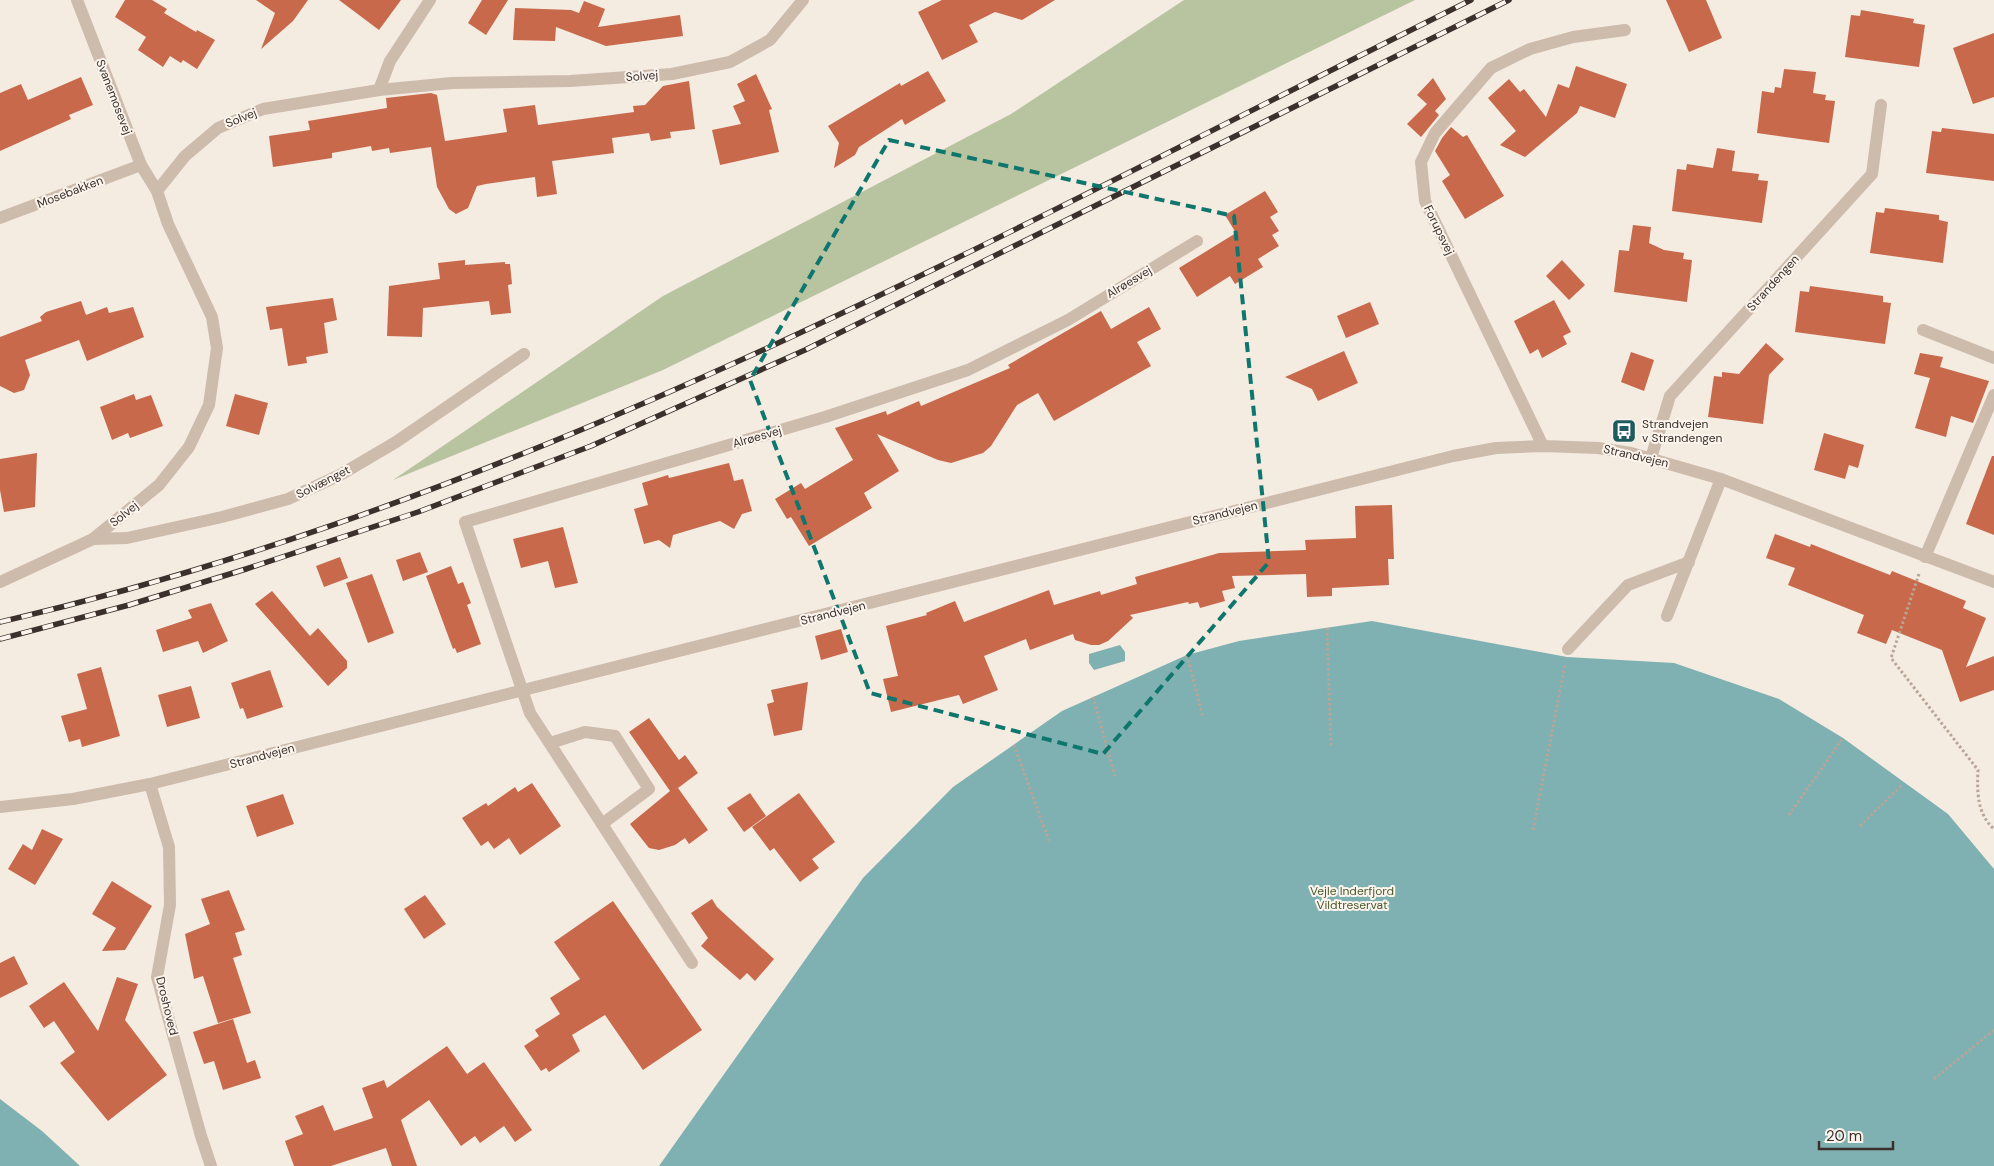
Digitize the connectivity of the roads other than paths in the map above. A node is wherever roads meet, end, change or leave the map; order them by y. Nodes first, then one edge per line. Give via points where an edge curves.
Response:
1 (77, 0) edge
2 (430, 0) edge
3 (803, 0) edge
4 (1625, 30) dead end
5 (379, 90) junction
6 (1881, 105) dead end
7 (141, 165) junction
8 (157, 192) junction
9 (0, 218) edge
10 (1196, 241) dead end
11 (1923, 330) dead end
12 (524, 354) dead end
13 (1994, 358) edge
14 (1994, 395) edge
15 (1543, 446) junction
16 (1651, 458) junction
17 (1721, 479) junction
18 (93, 539) junction
19 (1925, 557) junction
20 (1689, 562) junction
21 (0, 582) edge
22 (1994, 582) edge
23 (1667, 616) dead end
24 (1568, 653) road end
25 (521, 692) junction
26 (550, 743) junction
27 (150, 784) junction
28 (0, 807) edge
29 (602, 824) junction
30 (692, 963) dead end
31 (212, 1166) edge

1 - 7 street, Svanemosevej
2 - 5 street via 390,61
3 - 5 street, Solvej via 770,40 730,62 663,75 570,82 452,83
4 - 15 street, Forupsvej via 1573,36 1530,49 1491,68 1436,133 1421,162 1425,201
5 - 8 street, Solvej via 263,110 218,128 185,156
6 - 16 street, Strandengen via 1872,174 1670,396
7 - 8 street, Svanemosevej
7 - 9 street, Mosebakken
8 - 18 street, Solvej via 168,224 212,317 217,348 208,405 190,447 159,485
10 - 25 street, Alrøesvej via 1068,320 968,370 825,417 465,522
11 - 13 street
12 - 18 street, Solvænget via 396,442 340,475 288,499 127,538
14 - 19 street
15 - 16 street, Strandvejen via 1598,448
15 - 25 street, Strandvejen via 1496,448 1453,456
16 - 17 street, Strandvejen
17 - 19 street, Strandvejen
17 - 20 street
18 - 21 street, Solvej
19 - 22 street, Strandvejen
20 - 23 street
20 - 24 street via 1628,585
25 - 26 street via 530,713
25 - 27 street, Strandvejen
26 - 29 street
26 - 29 street via 585,732 615,736 650,789
27 - 28 street, Strandvejen
27 - 31 street, Droshoved via 168,847 170,905 157,977
29 - 30 street

